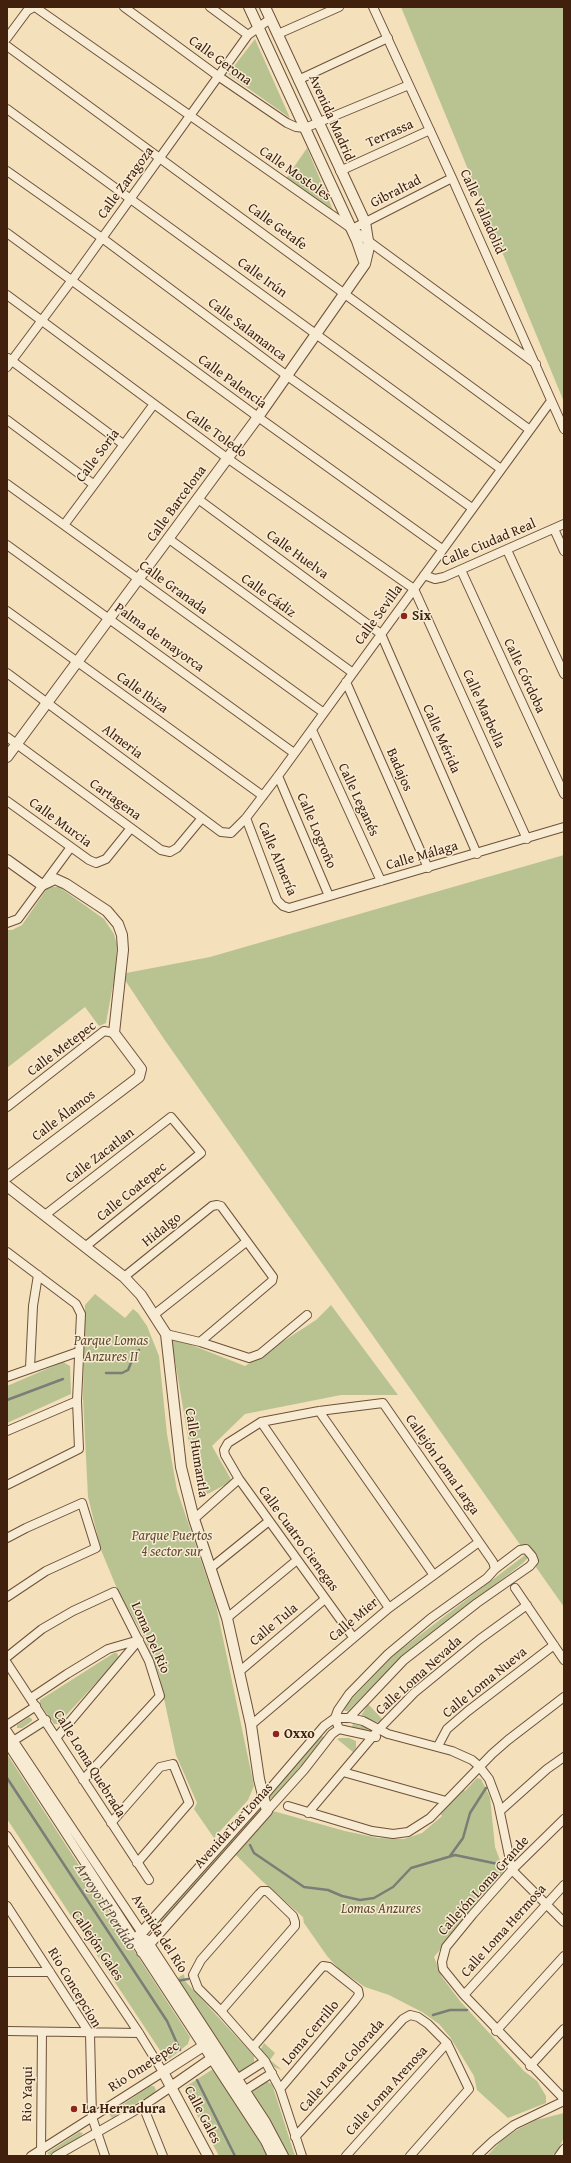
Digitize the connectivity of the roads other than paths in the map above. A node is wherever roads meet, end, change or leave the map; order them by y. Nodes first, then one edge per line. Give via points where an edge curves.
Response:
1 (36, 7) edge
2 (124, 7) edge
3 (210, 7) edge
4 (249, 7) edge
5 (265, 7) edge
6 (339, 7) edge
7 (373, 7) edge
8 (270, 20) junction
9 (258, 27) junction
10 (278, 34) junction
11 (248, 35) junction
12 (7, 38) edge
13 (388, 38) junction
14 (7, 46) edge
15 (218, 76) junction
16 (298, 80) junction
17 (409, 85) junction
18 (7, 109) edge
19 (190, 115) junction
20 (318, 123) junction
21 (305, 128) junction
22 (430, 130) junction
23 (160, 158) junction
24 (7, 171) edge
25 (340, 171) junction
26 (452, 178) junction
27 (131, 198) junction
28 (365, 222) junction
29 (352, 230) junction
30 (7, 233) edge
31 (102, 238) junction
32 (368, 242) junction
33 (365, 264) junction
34 (72, 280) junction
35 (345, 293) junction
36 (7, 295) edge
37 (42, 320) junction
38 (316, 333) junction
39 (8, 362) edge
40 (536, 364) junction
41 (286, 375) junction
42 (551, 401) junction
43 (154, 404) junction
44 (258, 417) junction
45 (7, 420) edge
46 (564, 429) edge
47 (530, 430) junction
48 (123, 444) junction
49 (227, 458) junction
50 (501, 469) junction
51 (7, 484) edge
52 (93, 484) junction
53 (198, 499) junction
54 (472, 508) junction
55 (564, 524) edge
56 (64, 525) junction
57 (554, 529) junction
58 (169, 539) junction
59 (7, 545) edge
60 (442, 549) junction
61 (507, 550) junction
62 (564, 551) edge
63 (461, 570) junction
64 (424, 575) junction
65 (139, 580) junction
66 (414, 589) junction
67 (7, 611) edge
68 (110, 618) junction
69 (381, 634) junction
70 (76, 662) junction
71 (7, 673) edge
72 (353, 673) junction
73 (564, 674) edge
74 (346, 682) junction
75 (47, 702) junction
76 (324, 713) junction
77 (312, 730) junction
78 (7, 738) edge
79 (17, 744) junction
80 (294, 753) junction
81 (7, 757) edge
82 (278, 776) junction
83 (564, 794) edge
84 (263, 796) junction
85 (7, 801) edge
86 (202, 818) junction
87 (246, 818) junction
88 (564, 827) edge
89 (131, 828) junction
90 (221, 832) joint
91 (527, 840) junction
92 (71, 847) junction
93 (477, 854) junction
94 (7, 860) edge
95 (428, 868) junction
96 (381, 881) junction
97 (42, 885) junction
98 (329, 896) junction
99 (286, 908) joint
100 (7, 923) edge
101 (114, 1033) junction
102 (7, 1107) edge
103 (194, 1158) joint
104 (7, 1177) edge
105 (7, 1186) edge
106 (45, 1214) junction
107 (246, 1242) junction
108 (86, 1246) junction
109 (7, 1252) edge
110 (38, 1276) junction
111 (124, 1277) junction
112 (155, 1314) junction
113 (307, 1315) dead end
114 (166, 1334) junction
115 (200, 1342) junction
116 (78, 1352) junction
117 (30, 1368) junction
118 (7, 1377) edge
119 (77, 1400) junction
120 (319, 1411) junction
121 (261, 1422) junction
122 (7, 1431) edge
123 (239, 1479) junction
124 (7, 1485) edge
125 (194, 1519) junction
126 (269, 1521) junction
127 (7, 1538) edge
128 (479, 1542) junction
129 (297, 1560) junction
130 (212, 1567) junction
131 (495, 1569) junction
132 (433, 1574) junction
133 (515, 1588) dead end
134 (7, 1597) edge
135 (325, 1599) junction
136 (527, 1605) junction
137 (389, 1608) junction
138 (227, 1618) junction
139 (353, 1637) junction
140 (140, 1640) junction
141 (554, 1645) junction
142 (7, 1657) edge
143 (564, 1660) edge
144 (7, 1663) edge
145 (240, 1671) junction
146 (564, 1697) edge
147 (32, 1698) junction
148 (36, 1706) junction
149 (335, 1718) junction
150 (349, 1718) junction
151 (46, 1720) junction
152 (7, 1725) edge
153 (251, 1725) junction
154 (339, 1729) junction
155 (379, 1729) junction
156 (7, 1731) edge
157 (388, 1734) junction
158 (57, 1737) junction
159 (372, 1738) junction
160 (10, 1743) edge
161 (438, 1746) junction
162 (564, 1757) edge
163 (479, 1766) junction
164 (343, 1772) junction
165 (83, 1780) junction
166 (263, 1797) junction
167 (446, 1801) junction
168 (288, 1806) dead end
169 (267, 1810) junction
170 (500, 1811) junction
171 (308, 1813) junction
172 (564, 1819) edge
173 (111, 1823) junction
174 (7, 1836) edge
175 (137, 1862) junction
176 (512, 1870) junction
177 (149, 1880) dead end
178 (564, 1885) edge
179 (546, 1905) junction
180 (7, 1906) edge
181 (10, 1914) edge
182 (564, 1922) edge
183 (138, 1936) junction
184 (146, 1948) junction
185 (564, 1956) edge
186 (7, 1972) edge
187 (50, 1972) junction
188 (464, 1995) junction
189 (222, 2011) junction
190 (564, 2029) edge
191 (496, 2031) junction
192 (7, 2032) edge
193 (42, 2032) junction
194 (139, 2032) junction
195 (90, 2034) junction
196 (447, 2043) junction
197 (204, 2045) junction
198 (254, 2046) junction
199 (213, 2057) junction
200 (265, 2060) junction
201 (530, 2066) junction
202 (162, 2072) junction
203 (272, 2073) junction
204 (232, 2081) junction
205 (171, 2086) junction
206 (280, 2089) junction
207 (240, 2093) junction
208 (564, 2100) edge
209 (143, 2106) junction
210 (92, 2117) junction
211 (96, 2133) junction
212 (295, 2137) junction
213 (564, 2149) edge
214 (41, 2154) edge
215 (31, 2156) edge
216 (56, 2156) edge
217 (105, 2156) edge
218 (163, 2156) edge
219 (208, 2156) edge
220 (274, 2156) edge
221 (283, 2156) edge
222 (302, 2156) edge
223 (346, 2156) edge
224 (410, 2156) edge
225 (477, 2156) edge
226 (559, 2156) edge

1 - 12 street via 27,11
1 - 19 street, Calle Mostoles
2 - 15 street, Calle Gerona
3 - 11 street
4 - 9 street, Avenida Madrid
5 - 8 street, Avenida Madrid
6 - 10 street
7 - 13 street, Calle Valladolid
8 - 9 street, Calle Zaragoza
8 - 10 street, Avenida Madrid
9 - 11 street, Calle Zaragoza
9 - 21 street, Avenida Madrid
10 - 16 street, Avenida Madrid
11 - 15 street, Calle Zaragoza
13 - 16 street
13 - 17 street, Calle Valladolid
14 - 23 street, Calle Getafe
15 - 19 street, Calle Zaragoza
15 - 21 street, Calle Gerona via 287,123
16 - 20 street, Avenida Madrid
17 - 20 street
17 - 22 street, Calle Valladolid
18 - 27 street, Calle Irún
19 - 23 street, Calle Zaragoza
19 - 29 street, Calle Mostoles
20 - 21 street
20 - 25 street, Avenida Madrid
21 - 29 street, Avenida Madrid
22 - 25 street, Terrassa
22 - 26 street, Calle Valladolid
23 - 27 street, Calle Zaragoza
23 - 35 street, Calle Getafe
24 - 31 street, Calle Salamanca
25 - 28 street, Avenida Madrid
26 - 28 street, Gibraltad
26 - 40 street, Calle Valladolid
27 - 31 street, Calle Zaragoza
27 - 38 street, Calle Irún
28 - 29 street, Gibraltad
28 - 32 street, Avenida Madrid
29 - 32 street, Calle Mostoles
29 - 33 street
30 - 34 street, Calle Palencia
31 - 34 street, Calle Zaragoza
31 - 41 street, Calle Salamanca
32 - 33 street, Calle Barcelona
32 - 40 street, Calle Mostoles
33 - 35 street, Calle Barcelona
34 - 37 street, Calle Zaragoza
34 - 44 street, Calle Palencia
35 - 38 street, Calle Barcelona
35 - 47 street, Calle Getafe
36 - 37 street, Calle Toledo
37 - 39 street, Calle Zaragoza
37 - 43 street, Calle Toledo
38 - 41 street, Calle Barcelona
38 - 50 street, Calle Irún
39 - 48 street
40 - 42 street, Calle Valladolid
41 - 44 street, Calle Barcelona
41 - 54 street, Calle Salamanca
42 - 46 street, Calle Valladolid
42 - 47 street, Calle Sevilla
43 - 48 street, Calle Soria
43 - 49 street, Calle Toledo
44 - 49 street, Calle Barcelona
44 - 60 street, Calle Palencia
45 - 52 street
47 - 50 street, Calle Sevilla
48 - 52 street, Calle Soria
49 - 53 street, Calle Barcelona
49 - 66 street, Calle Toledo
50 - 54 street, Calle Sevilla
51 - 56 street, Calle Granada
52 - 56 street, Calle Soria
53 - 58 street, Calle Barcelona
53 - 69 street, Calle Huelva
54 - 60 street, Calle Sevilla
55 - 57 street, Calle Ciudad Real
56 - 65 street, Calle Granada
57 - 61 street, Calle Ciudad Real
57 - 62 street
58 - 65 street, Calle Barcelona
58 - 72 street, Calle Cádiz
59 - 68 street, Palma de mayorca
60 - 64 street, Calle Sevilla
61 - 63 street, Calle Ciudad Real
61 - 73 street
63 - 64 street, Calle Ciudad Real via 435,579
63 - 83 street, Calle Córdoba
64 - 66 street, Calle Sevilla
65 - 68 street, Calle Barcelona
65 - 76 street, Calle Granada
66 - 69 street, Calle Sevilla
66 - 91 street, Calle Marbella
67 - 70 street, Calle Ibiza
68 - 70 street, Calle Barcelona
68 - 80 street, Palma de mayorca
69 - 72 street, Calle Sevilla
69 - 93 street, Calle Mérida
70 - 75 street, Calle Barcelona
70 - 84 street, Calle Ibiza
71 - 75 street, Almeria
72 - 74 street, Calle Sevilla
74 - 76 street, Calle Sevilla
74 - 95 street, Badajos
75 - 79 street, Calle Barcelona
75 - 86 street, Almeria
76 - 77 street, Calle Sevilla
77 - 80 street, Calle Sevilla
77 - 96 street, Calle Leganés
78 - 79 street, Cartagena
79 - 81 street, Calle Barcelona
79 - 89 street, Cartagena
80 - 82 street, Calle Sevilla
82 - 84 street, Calle Sevilla
82 - 98 street, Calle Logroño
84 - 87 street, Calle Sevilla
85 - 92 street, Calle Murcia
86 - 89 street, Cartagena via 177,848 170,852 161,850
86 - 90 street, Almeria
87 - 90 street, Calle Sevilla via 231,833
87 - 99 street, Calle Almería via 277,900
88 - 91 street, Calle Málaga
89 - 92 street, Calle Murcia via 101,862 92,862
91 - 93 street, Calle Málaga
92 - 97 street
93 - 95 street, Calle Málaga
94 - 97 street
95 - 96 street, Calle Málaga
96 - 98 street, Calle Málaga
97 - 100 street via 18,919
97 - 101 street via 55,879 61,881 107,911 118,924 123,950
98 - 99 street, Calle Málaga
101 - 102 street, Calle Metepec via 104,1031
101 - 104 street, Calle Álamos via 141,1069 139,1077
103 - 106 street, Calle Zacatlan via 201,1153 171,1117
103 - 108 street, Calle Coatepec
105 - 106 street, Calle Humantla
106 - 108 street, Calle Humantla
107 - 111 street, Hidalgo via 221,1206 212,1206
107 - 112 street
107 - 115 street via 272,1274 272,1281
108 - 111 street, Calle Humantla
109 - 110 street
110 - 116 street via 79,1307 81,1314
110 - 117 street via 33,1306
111 - 112 street, Calle Humantla
112 - 114 street, Calle Humantla
113 - 115 street via 255,1357 243,1357
114 - 115 street
114 - 125 street, Calle Humantla via 177,1440
116 - 117 street
116 - 119 street
117 - 118 street
119 - 122 street
119 - 124 street via 79,1449
120 - 121 street
120 - 128 street, Callejón Loma Larga via 383,1403
120 - 132 street
121 - 123 street, Calle Cuatro Cienegas via 228,1443 224,1450
121 - 137 street
123 - 125 street
123 - 126 street, Calle Cuatro Cienegas
125 - 130 street, Calle Humantla
126 - 129 street, Calle Cuatro Cienegas
126 - 130 street
127 - 134 street via 82,1503 96,1548 46,1571
128 - 131 street, Callejón Loma Larga
128 - 132 street, Calle Mier
129 - 135 street, Calle Cuatro Cienegas
129 - 138 street
130 - 138 street, Calle Humantla
131 - 149 street, Avenida Las Lomas via 487,1578 431,1618 388,1654 349,1694
131 - 150 street, Avenida Las Lomas via 520,1550 526,1549 534,1561 404,1660
132 - 137 street, Calle Mier
133 - 136 street
135 - 139 street, Calle Cuatro Cienegas
135 - 145 street, Calle Tula
136 - 141 street
136 - 155 street, Calle Loma Nevada via 442,1669
137 - 139 street, Calle Mier
138 - 145 street, Calle Humantla
139 - 153 street, Calle Mier
140 - 142 street, Loma Del Rio via 114,1592 42,1629
140 - 147 street via 108,1649
140 - 158 street
140 - 165 street, Loma Del Rio via 160,1696
141 - 143 street
141 - 161 street, Calle Loma Nueva via 468,1711 447,1730
144 - 147 street, Calle Loma Quebrada
145 - 153 street, Calle Humantla
146 - 163 street via 525,1725
147 - 148 street, Calle Loma Quebrada
148 - 151 street, Calle Loma Quebrada
148 - 152 street
149 - 150 street
149 - 154 street
149 - 166 street, Avenida Las Lomas via 324,1726
150 - 155 street via 363,1721
151 - 158 street, Calle Loma Quebrada
151 - 160 street
153 - 166 street, Calle Humantla
154 - 159 street
154 - 169 street, Avenida Las Lomas
155 - 157 street
155 - 159 street, Calle Loma Nevada
156 - 160 street, Avenida del Río
157 - 159 street
157 - 161 street
158 - 165 street, Calle Loma Quebrada
159 - 164 street, Calle Loma Nevada
160 - 183 street, Avenida del Río
161 - 163 street via 463,1755
162 - 170 street
163 - 167 street
163 - 170 street via 492,1786
164 - 167 street
164 - 171 street, Calle Loma Nevada
165 - 173 street, Calle Loma Quebrada
166 - 169 street, Calle Humantla
166 - 183 street, Avenida Las Lomas
167 - 171 street via 423,1824 401,1833 372,1831
168 - 171 street
169 - 184 street, Avenida Las Lomas
170 - 176 street
172 - 176 street, Callejón Loma Grande
173 - 175 street, Calle Loma Quebrada
173 - 175 street via 160,1767 173,1764 189,1803
174 - 194 street, Callejón Gales
175 - 177 street, Calle Loma Quebrada
176 - 179 street
176 - 188 street, Callejón Loma Grande via 451,1940 443,1954 443,1969
178 - 179 street, Calle Loma Hermosa
179 - 182 street
179 - 188 street, Calle Loma Hermosa
180 - 181 street, Rio Concepcion
181 - 187 street, Rio Concepcion
183 - 184 street, Avenida del Río
184 - 197 street, Avenida del Río
185 - 191 street
186 - 187 street
187 - 195 street, Rio Concepcion
188 - 191 street, Callejón Loma Grande
189 - 189 street via 194,1981 193,1974 201,1960 262,1891 269,1893 293,1916 295,1922 292,1929
189 - 198 street
190 - 201 street
191 - 201 street, Callejón Loma Grande
192 - 193 street
193 - 195 street
193 - 214 street, Rio Yaqui
194 - 195 street
194 - 202 street, Callejón Gales
195 - 210 street, Rio Concepcion
196 - 212 street, Calle Loma Colorada via 418,2017 410,2015 403,2019
196 - 223 street, Calle Loma Arenosa
196 - 224 street via 469,2089
197 - 199 street, Avenida del Río
197 - 202 street, Rio Ometepec
198 - 200 street
198 - 206 street, Loma Cerrillo via 321,1967 326,1966 359,1992 353,2003
199 - 204 street, Avenida del Río
199 - 205 street
200 - 203 street
200 - 204 street
201 - 208 street, Callejón Loma Grande
202 - 205 street, Calle Gales
202 - 210 street, Rio Ometepec
203 - 206 street
203 - 207 street
204 - 207 street, Avenida del Río
205 - 209 street
205 - 219 street, Calle Gales
206 - 212 street
207 - 220 street, Avenida del Río
207 - 221 street, Avenida del Río via 265,2122
208 - 225 street via 514,2125
209 - 211 street
209 - 218 street
210 - 211 street, Rio Concepcion
210 - 214 street, Rio Ometepec
211 - 216 street
211 - 217 street, Rio Concepcion
212 - 222 street
213 - 226 street
214 - 215 street, Rio Ometepec

